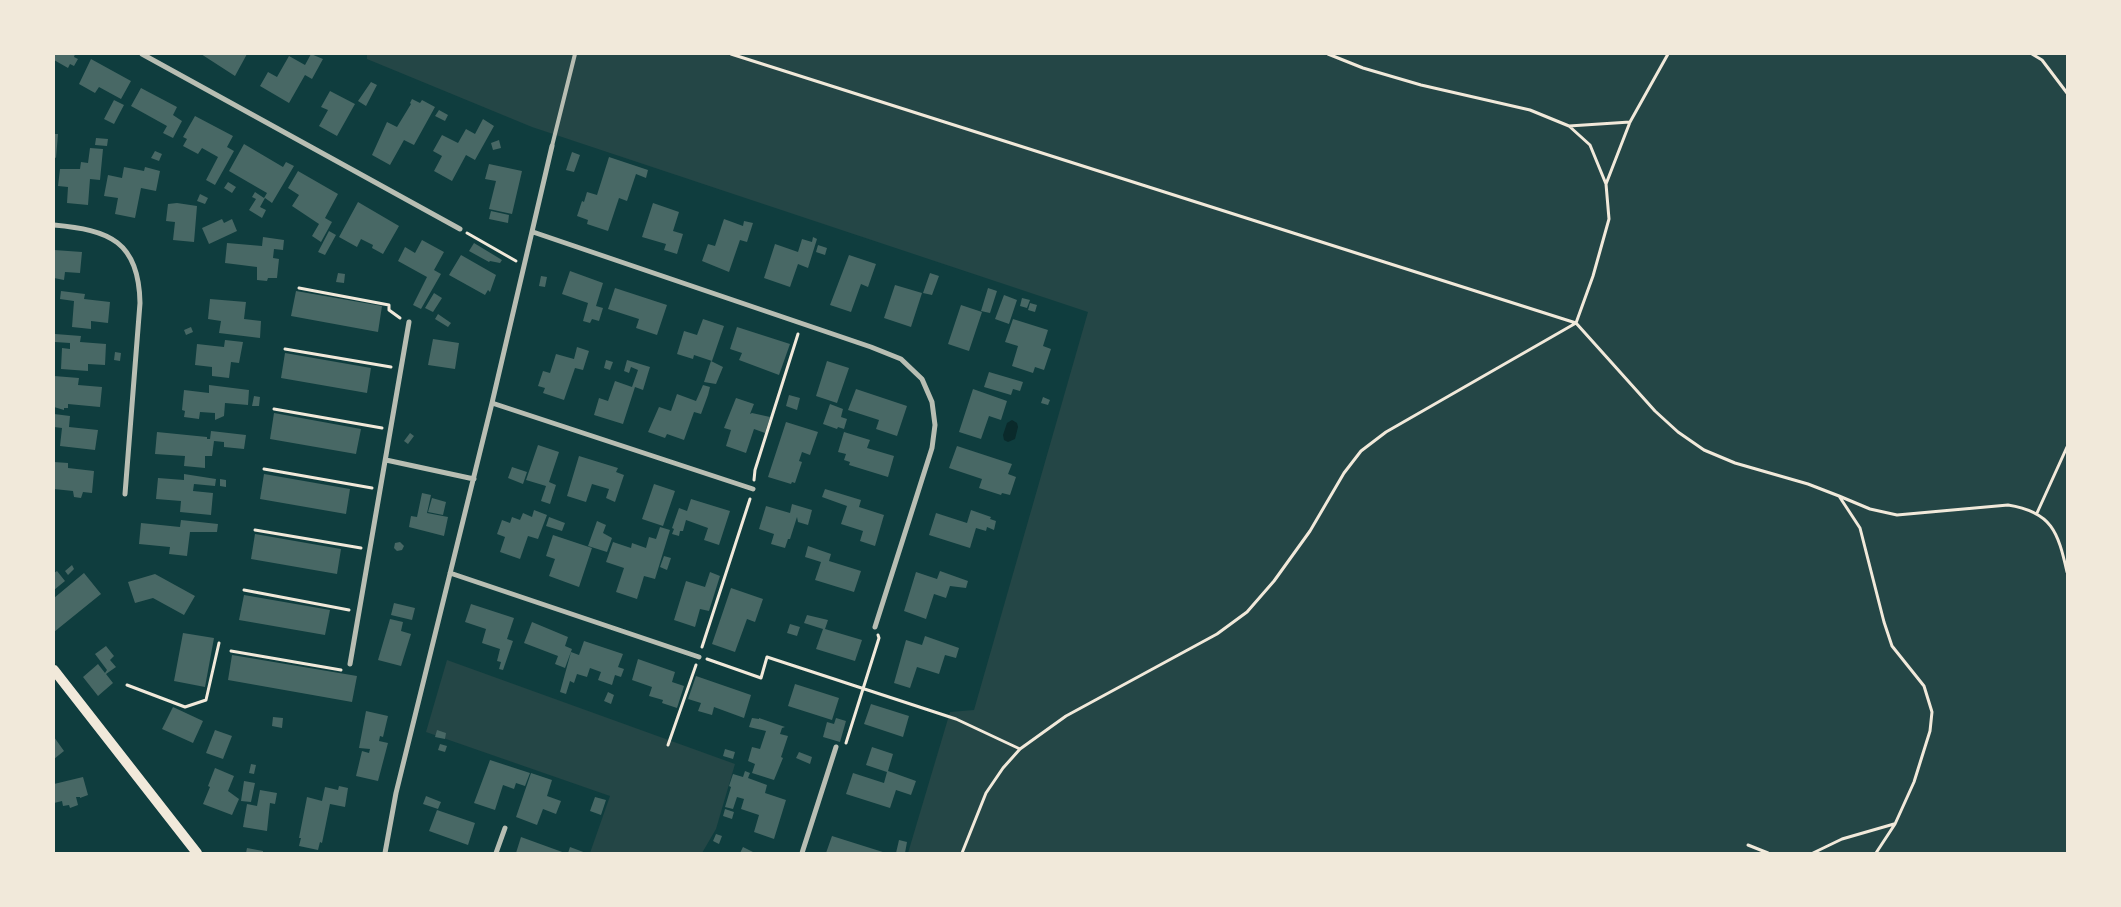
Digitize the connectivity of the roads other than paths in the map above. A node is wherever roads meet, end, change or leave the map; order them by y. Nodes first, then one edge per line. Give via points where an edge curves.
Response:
1 (142, 54) edge
2 (575, 54) edge
3 (552, 146) joint
4 (54, 225) edge
5 (460, 230) road end
6 (532, 232) junction
7 (409, 322) road end
8 (492, 403) junction
9 (386, 460) junction
10 (474, 478) junction
11 (753, 490) road end
12 (125, 494) dead end
13 (450, 573) junction
14 (875, 627) road end
15 (699, 657) road end
16 (350, 664) road end
17 (54, 670) edge
18 (836, 747) road end
19 (505, 828) dead end
20 (198, 853) edge
21 (385, 853) edge
22 (496, 853) edge
23 (802, 853) edge

1 - 5 street
2 - 3 lane
3 - 6 street
4 - 12 street via 97,232 112,238 124,249 138,273 140,303
6 - 8 street
6 - 14 street via 871,347 901,360 922,379 932,402 935,425 932,448
7 - 9 street
8 - 10 street
8 - 11 street
9 - 10 street
9 - 16 street
10 - 13 street
13 - 15 street
13 - 21 street via 396,793
17 - 20 main road
18 - 23 street
19 - 22 street

